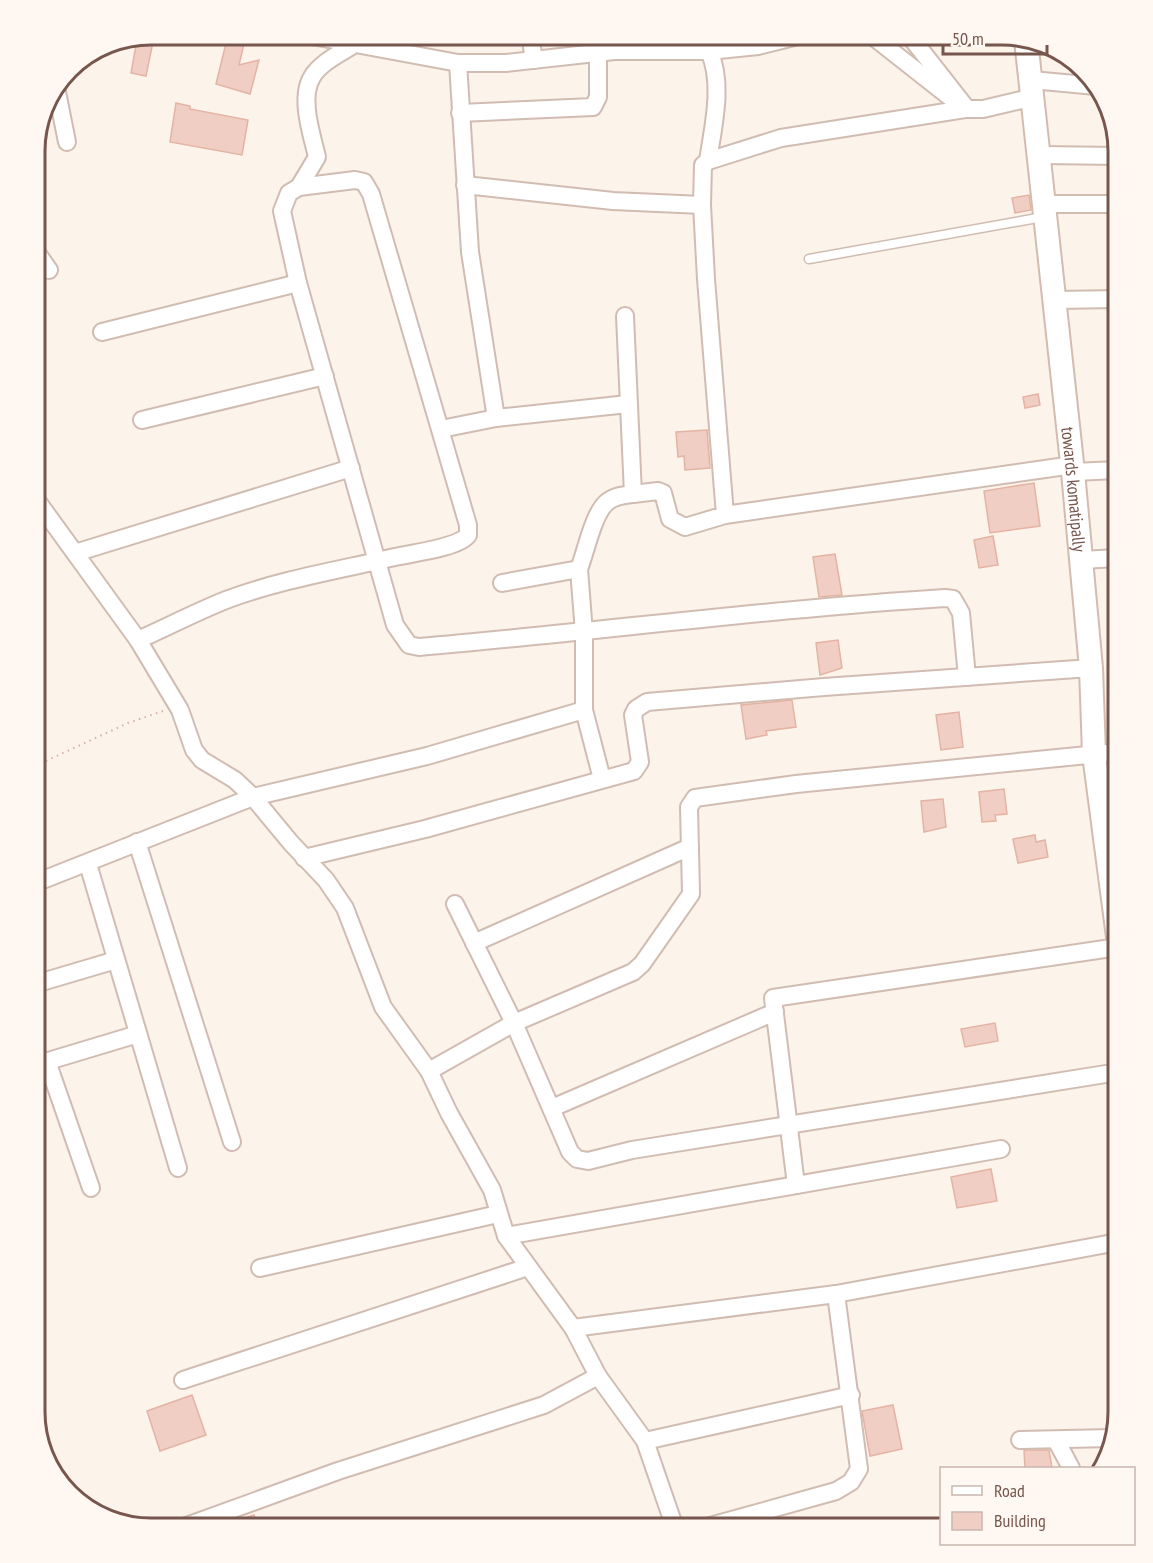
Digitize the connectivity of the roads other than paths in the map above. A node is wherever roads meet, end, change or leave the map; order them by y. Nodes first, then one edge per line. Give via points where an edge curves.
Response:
1 (353, 45) joint
2 (532, 45) edge
3 (762, 45) edge
4 (884, 45) edge
5 (917, 45) edge
6 (1027, 49) edge
7 (709, 51) junction
8 (598, 53) junction
9 (534, 60) junction
10 (458, 63) junction
11 (1086, 86) edge
12 (1033, 89) junction
13 (59, 100) edge
14 (460, 113) junction
15 (67, 142) dead end
16 (1040, 155) junction
17 (1108, 156) edge
18 (708, 161) junction
19 (465, 185) junction
20 (299, 187) junction
21 (702, 205) junction
22 (1108, 205) edge
23 (1046, 210) junction
24 (809, 260) dead end
25 (45, 264) edge
26 (49, 270) dead end
27 (298, 282) junction
28 (1108, 299) edge
29 (1056, 300) junction
30 (625, 316) dead end
31 (102, 332) dead end
32 (325, 376) junction
33 (628, 404) junction
34 (496, 418) junction
35 (142, 420) dead end
36 (441, 429) junction
37 (351, 468) junction
38 (1073, 468) junction
39 (1108, 470) edge
40 (633, 494) junction
41 (45, 512) edge
42 (725, 515) junction
43 (75, 553) junction
44 (1108, 559) edge
45 (1081, 560) junction
46 (378, 561) junction
47 (579, 569) junction
48 (501, 583) dead end
49 (584, 633) junction
50 (138, 640) junction
51 (1091, 668) junction
52 (967, 677) junction
53 (584, 710) junction
54 (1108, 753) edge
55 (1094, 754) junction
56 (602, 779) junction
57 (253, 796) junction
58 (137, 842) junction
59 (690, 847) junction
60 (1108, 856) edge
61 (304, 858) junction
62 (88, 864) junction
63 (45, 879) edge
64 (455, 904) dead end
65 (474, 943) junction
66 (1108, 948) edge
67 (116, 960) junction
68 (45, 981) edge
69 (775, 1012) junction
70 (514, 1023) junction
71 (138, 1034) junction
72 (45, 1062) edge
73 (429, 1071) junction
74 (45, 1073) edge
75 (1108, 1074) edge
76 (552, 1108) junction
77 (789, 1126) junction
78 (232, 1142) dead end
79 (1001, 1149) dead end
80 (178, 1168) dead end
81 (796, 1185) junction
82 (91, 1188) dead end
83 (498, 1214) junction
84 (506, 1236) junction
85 (1108, 1244) edge
86 (528, 1267) junction
87 (260, 1268) dead end
88 (836, 1294) junction
89 (573, 1328) junction
90 (598, 1376) junction
91 (183, 1380) dead end
92 (850, 1395) junction
93 (1104, 1438) edge
94 (1020, 1440) dead end
95 (1056, 1440) junction
96 (645, 1441) junction
97 (1070, 1467) edge
98 (209, 1518) edge
99 (672, 1518) edge
100 (739, 1518) edge

1 - 10 street
1 - 20 street via 312,77 308,106 317,157
2 - 9 street
3 - 7 street
4 - 18 street via 965,109 781,138
5 - 12 street via 966,109 984,109
6 - 12 street, towards komatipally
7 - 8 street
7 - 18 street via 714,64 715,115
8 - 9 street
8 - 14 street via 598,97 593,107
9 - 10 street
10 - 14 street
11 - 12 street
12 - 16 street, towards komatipally
13 - 15 street
14 - 19 street
16 - 17 street
16 - 23 street, towards komatipally
18 - 21 street via 704,165
19 - 21 street via 613,201
19 - 34 street via 470,252
20 - 27 street via 289,193 282,211
20 - 36 street via 355,180 368,187
21 - 42 street
22 - 23 street
23 - 24 lane
23 - 29 street, towards komatipally
25 - 26 street
27 - 31 street
27 - 32 street
28 - 29 street
29 - 38 street, towards komatipally
30 - 33 street
32 - 35 street
32 - 37 street
33 - 34 street
33 - 40 street
34 - 36 street
36 - 46 street via 468,535 457,543
37 - 43 street
37 - 46 street
38 - 39 street
38 - 42 street
38 - 45 street, towards komatipally
40 - 42 street via 663,494 670,519 685,527
40 - 47 street via 607,502 599,513
41 - 43 street
43 - 50 street
44 - 45 street
45 - 51 street, towards komatipally
46 - 49 street via 395,625 409,645
46 - 50 street via 227,600
47 - 48 street
47 - 49 street
49 - 52 street via 884,602 954,599 961,613
49 - 53 street
50 - 57 street via 175,703 194,750
51 - 52 street
51 - 55 street, towards komatipally
52 - 56 street via 647,702 633,715 640,753 638,767
53 - 56 street
53 - 57 street via 427,756
54 - 55 street
55 - 59 street via 699,797 689,804
55 - 60 street, towards komatipally
56 - 61 street via 425,830
57 - 58 street
57 - 61 street
58 - 62 street
58 - 78 street
59 - 65 street
59 - 70 street via 691,894 637,969
61 - 73 street via 326,880 345,908 383,1007
62 - 63 street
62 - 67 street
64 - 65 street
65 - 70 street
66 - 69 street via 773,998
67 - 68 street
67 - 71 street
69 - 76 street
69 - 77 street
70 - 73 street
70 - 76 street
71 - 72 street
71 - 80 street
73 - 83 street via 492,1190
74 - 82 street
75 - 77 street
76 - 77 street via 570,1152 577,1160 588,1161 632,1150
77 - 81 street
79 - 81 street
81 - 84 street
83 - 84 street
83 - 87 street
84 - 86 street
85 - 88 street
86 - 89 street
86 - 91 street
88 - 89 street
88 - 92 street
89 - 90 street
90 - 96 street
90 - 98 street via 544,1405 338,1471
92 - 96 street
92 - 100 street via 860,1469 851,1482 836,1491
93 - 95 street
94 - 95 street
95 - 97 street
96 - 99 street

